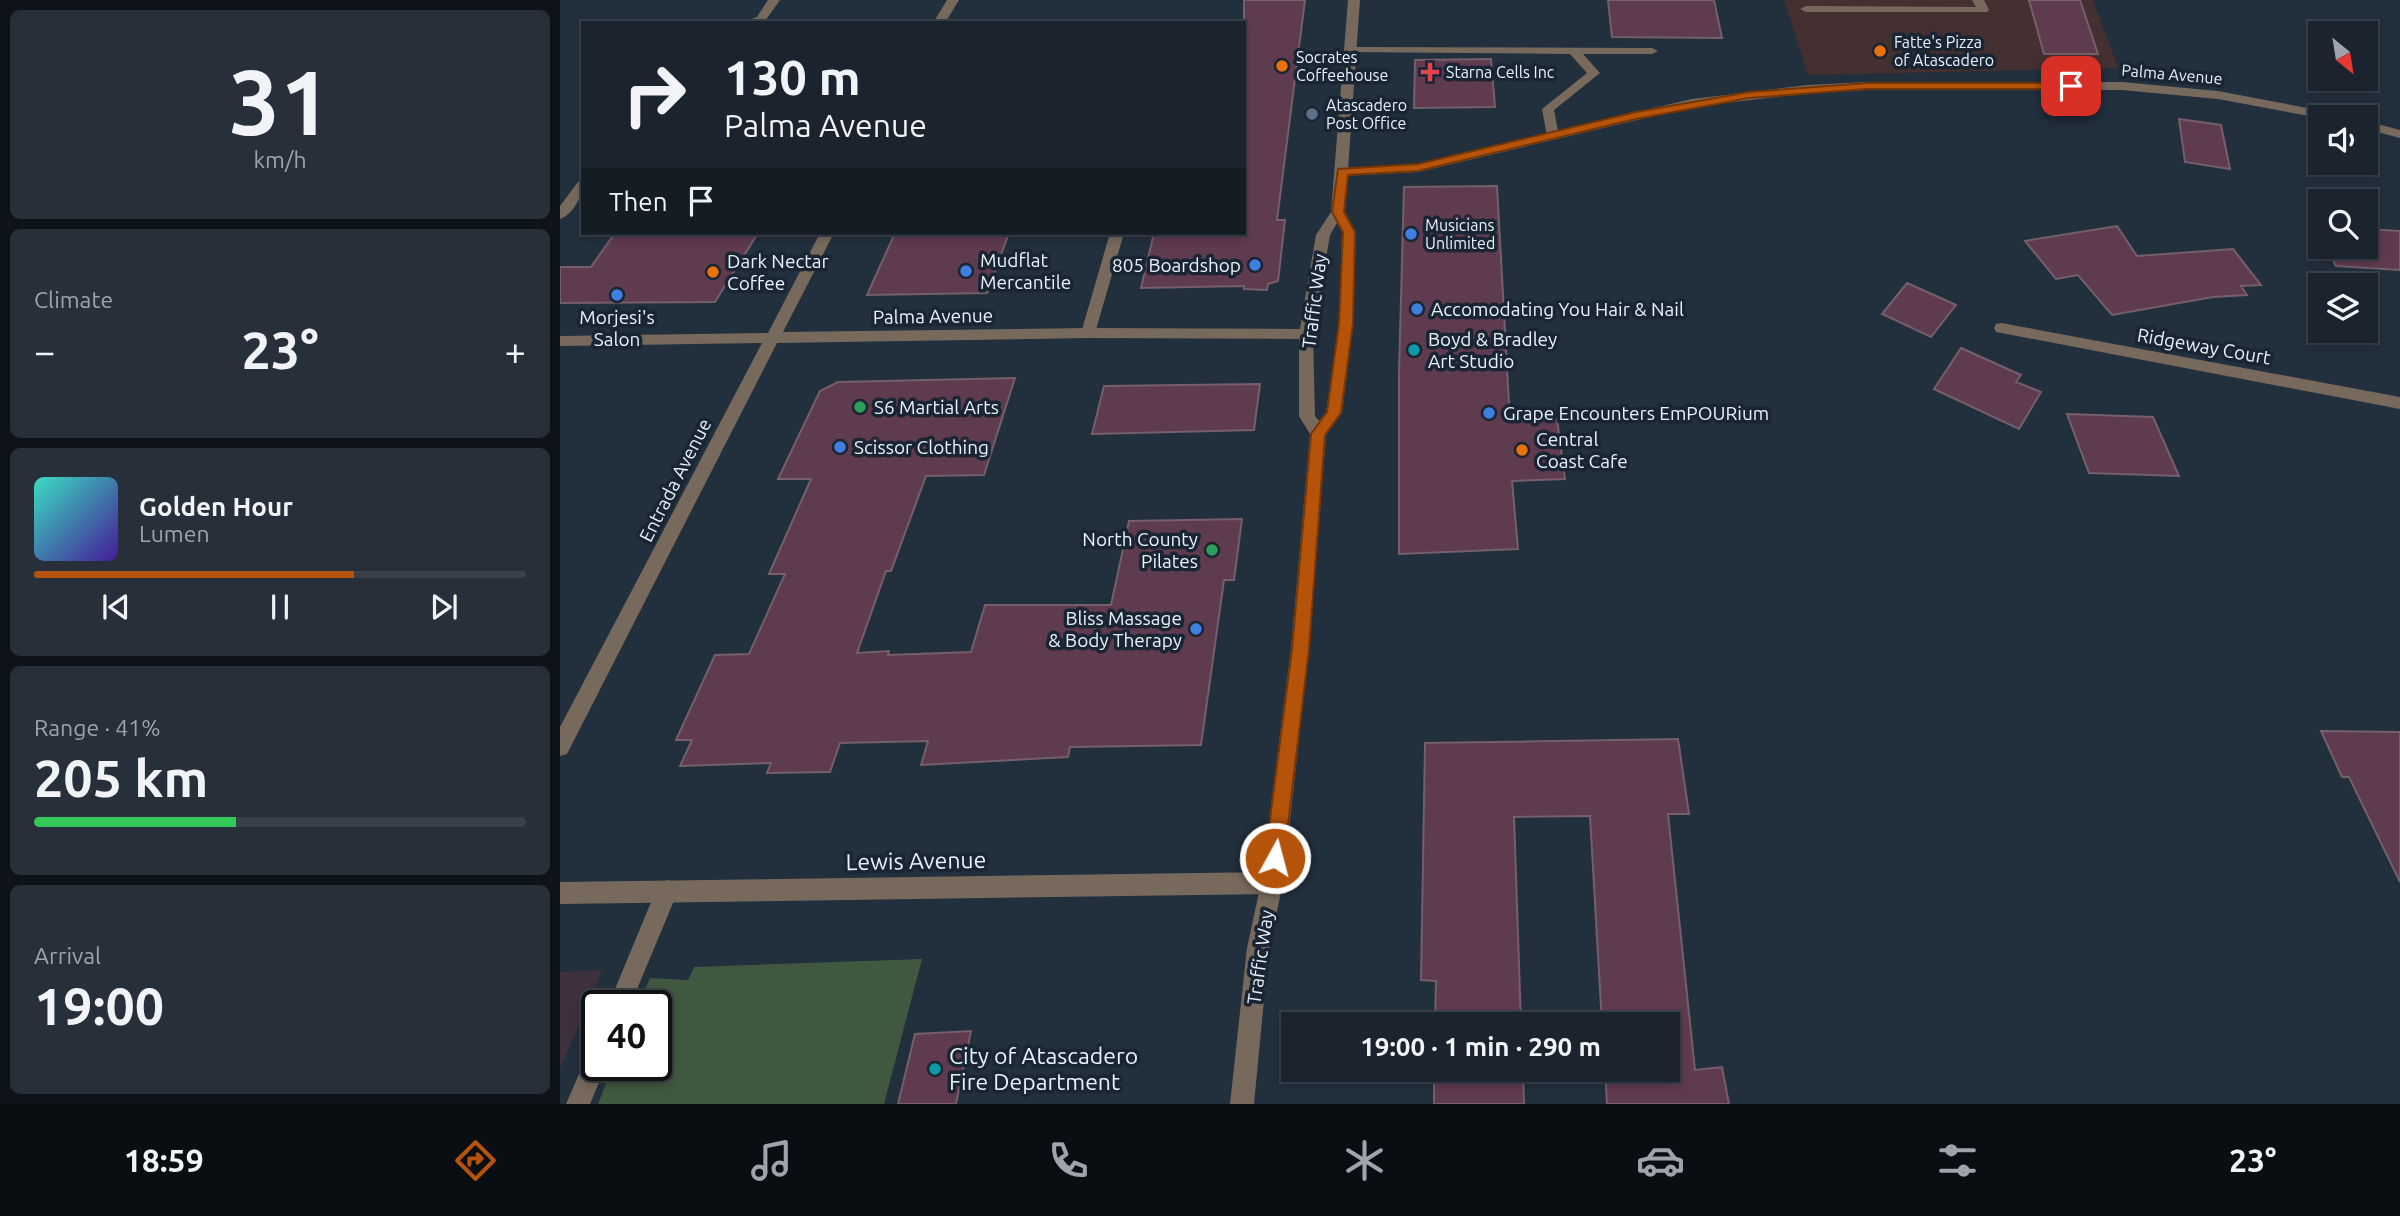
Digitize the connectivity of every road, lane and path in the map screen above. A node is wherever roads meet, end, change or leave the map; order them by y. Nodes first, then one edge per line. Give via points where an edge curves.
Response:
1 (774, 0) edge
2 (953, 0) edge
3 (1354, 0) edge
4 (1978, 0) edge
5 (1891, 5) edge
6 (1806, 9) dead end
7 (754, 21) edge
8 (940, 21) edge
9 (1349, 49) junction
10 (1573, 50) junction
11 (1651, 51) dead end
12 (2308, 112) edge
13 (2378, 128) edge
14 (2400, 134) edge
15 (1553, 136) junction
16 (1342, 172) junction
17 (581, 188) edge
18 (1338, 212) junction
19 (560, 215) edge
20 (826, 235) edge
21 (1116, 235) edge
22 (2001, 328) dead end
23 (1088, 333) junction
24 (1306, 334) junction
25 (772, 338) junction
26 (560, 341) edge
27 (2400, 403) edge
28 (1318, 434) junction
29 (560, 747) edge
30 (1272, 883) junction
31 (667, 891) junction
32 (560, 893) edge
33 (626, 990) edge
34 (588, 1081) edge
35 (578, 1104) edge
36 (1242, 1104) edge

1 - 7 street via 761,19
2 - 8 street
3 - 9 street, Traffic Way
4 - 5 street via 1983,10
5 - 6 street
9 - 10 street
9 - 16 street, Traffic Way
10 - 11 street
10 - 15 street via 1594,73 1548,109
12 - 15 street, Palma Avenue via 2218,95 2122,86 1867,86 1692,103
13 - 14 street
15 - 16 street, Palma Avenue via 1418,168
16 - 18 street, Traffic Way
17 - 19 street
18 - 24 street, Traffic Way via 1323,235
18 - 28 street, Traffic Way via 1349,232 1346,323 1334,413
20 - 25 street, Entrada Avenue
21 - 23 street
22 - 27 street, Ridgeway Court
23 - 24 street, Palma Avenue
23 - 25 street, Palma Avenue
24 - 28 street, Traffic Way via 1307,416
25 - 26 street, Palma Avenue
25 - 29 street, Entrada Avenue
28 - 30 street, Traffic Way via 1300,649
30 - 31 street, Lewis Avenue
30 - 36 street, Traffic Way via 1258,948
31 - 32 street, Lewis Avenue
31 - 33 street
34 - 35 street

